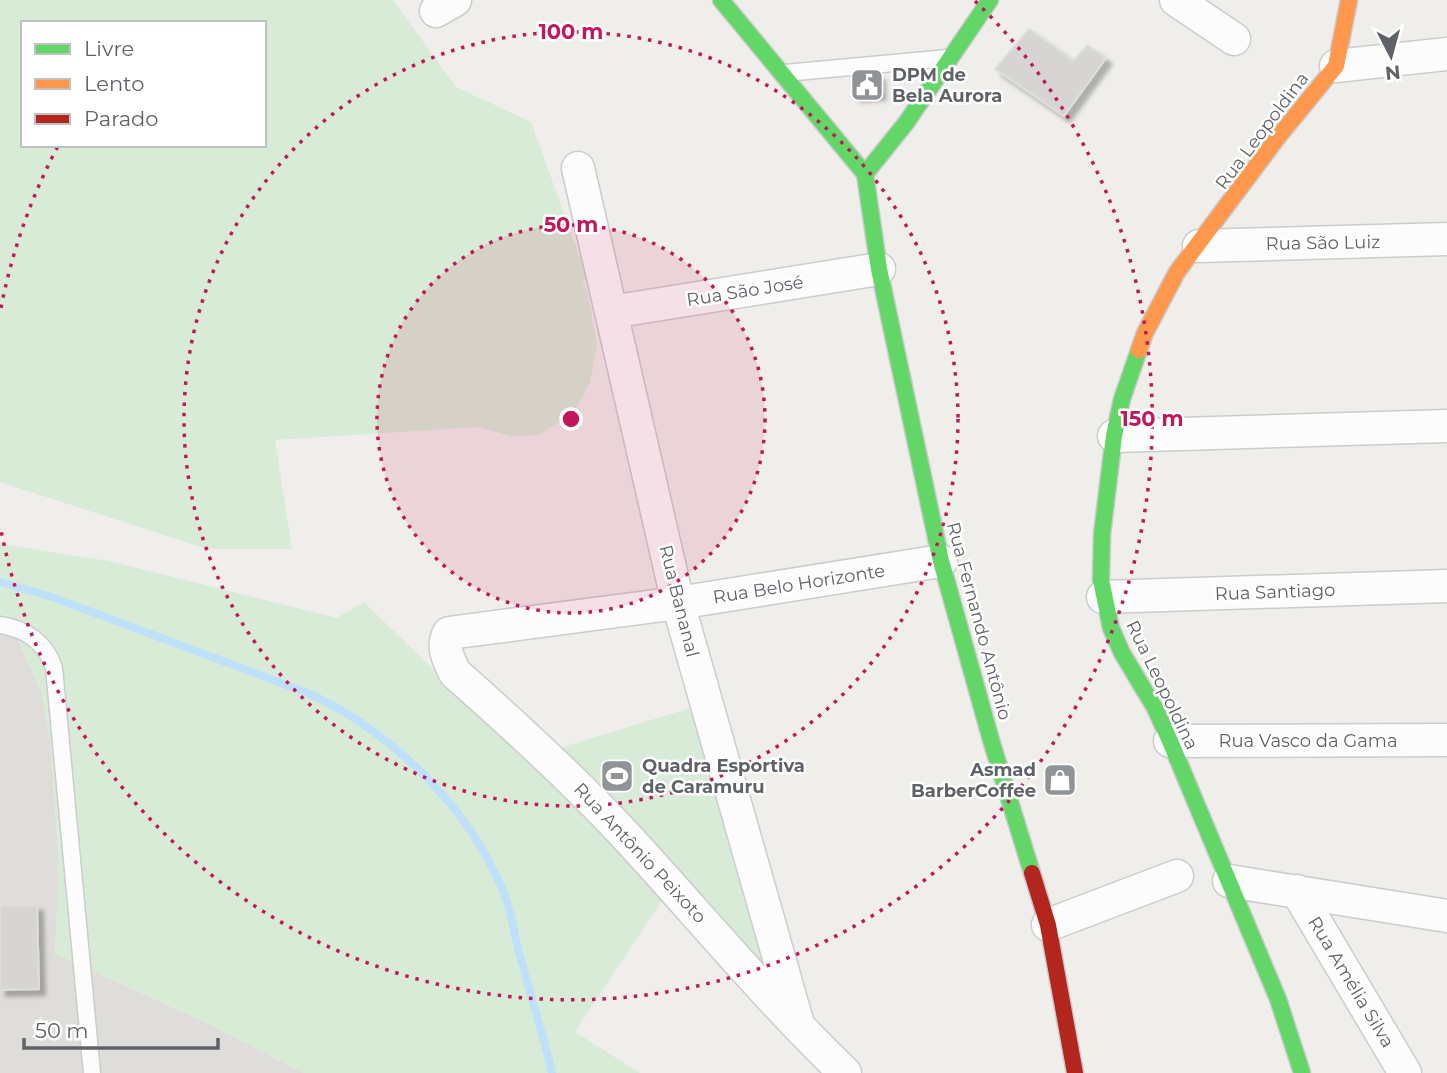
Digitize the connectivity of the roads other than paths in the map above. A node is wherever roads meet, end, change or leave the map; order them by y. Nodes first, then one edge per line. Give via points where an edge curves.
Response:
1 (721, 0) edge
2 (990, 0) edge
3 (1176, 0) edge
4 (1349, 0) edge
5 (1234, 39) dead end
6 (1447, 54) edge
7 (950, 58) junction
8 (1336, 66) junction
9 (782, 73) junction
10 (578, 168) dead end
11 (865, 174) junction
12 (1447, 239) edge
13 (1199, 246) junction
14 (879, 270) junction
15 (611, 312) junction
16 (1447, 426) edge
17 (1114, 436) junction
18 (941, 561) junction
19 (1447, 586) edge
20 (1103, 597) junction
21 (678, 603) junction
22 (0, 625) edge
23 (449, 633) joint
24 (1447, 740) edge
25 (1170, 741) junction
26 (1177, 877) dead end
27 (1230, 881) junction
28 (1297, 891) junction
29 (1447, 916) edge
30 (1048, 925) junction
31 (799, 1029) junction
32 (92, 1073) edge
33 (845, 1073) edge
34 (1075, 1073) edge
35 (1302, 1073) edge
36 (1405, 1073) edge

1 - 9 street
2 - 7 street
3 - 5 street
4 - 8 street
6 - 8 street
7 - 9 lane
7 - 11 street
8 - 13 street, Rua Leopoldina via 1278,136
9 - 11 street
10 - 15 street, Rua Bananal
11 - 14 street, Rua Fernando Antônio
12 - 13 street, Rua São Luiz
13 - 17 street, Rua Leopoldina via 1177,272 1145,333
14 - 15 street, Rua São José
14 - 18 street, Rua Fernando Antônio
15 - 21 street, Rua Bananal
16 - 17 street
17 - 20 street, Rua Leopoldina via 1100,555
18 - 21 street, Rua Belo Horizonte
18 - 30 street, Rua Fernando Antônio
19 - 20 street, Rua Santiago
20 - 25 street, Rua Leopoldina via 1122,653
21 - 23 street, Rua Belo Horizonte
21 - 31 street, Rua Bananal
22 - 32 lane via 12,626 38,641 50,654 54,668
23 - 31 street, Rua Antônio Peixoto via 447,656 455,673 548,756 614,824
24 - 25 street, Rua Vasco da Gama
25 - 27 street, Rua Leopoldina
26 - 30 street
27 - 28 street
27 - 35 street, Rua Leopoldina via 1289,1027
28 - 29 street
28 - 36 street, Rua Amélia Silva
30 - 34 street, Rua Fernando Antônio
31 - 33 street, Rua Antônio Peixoto

